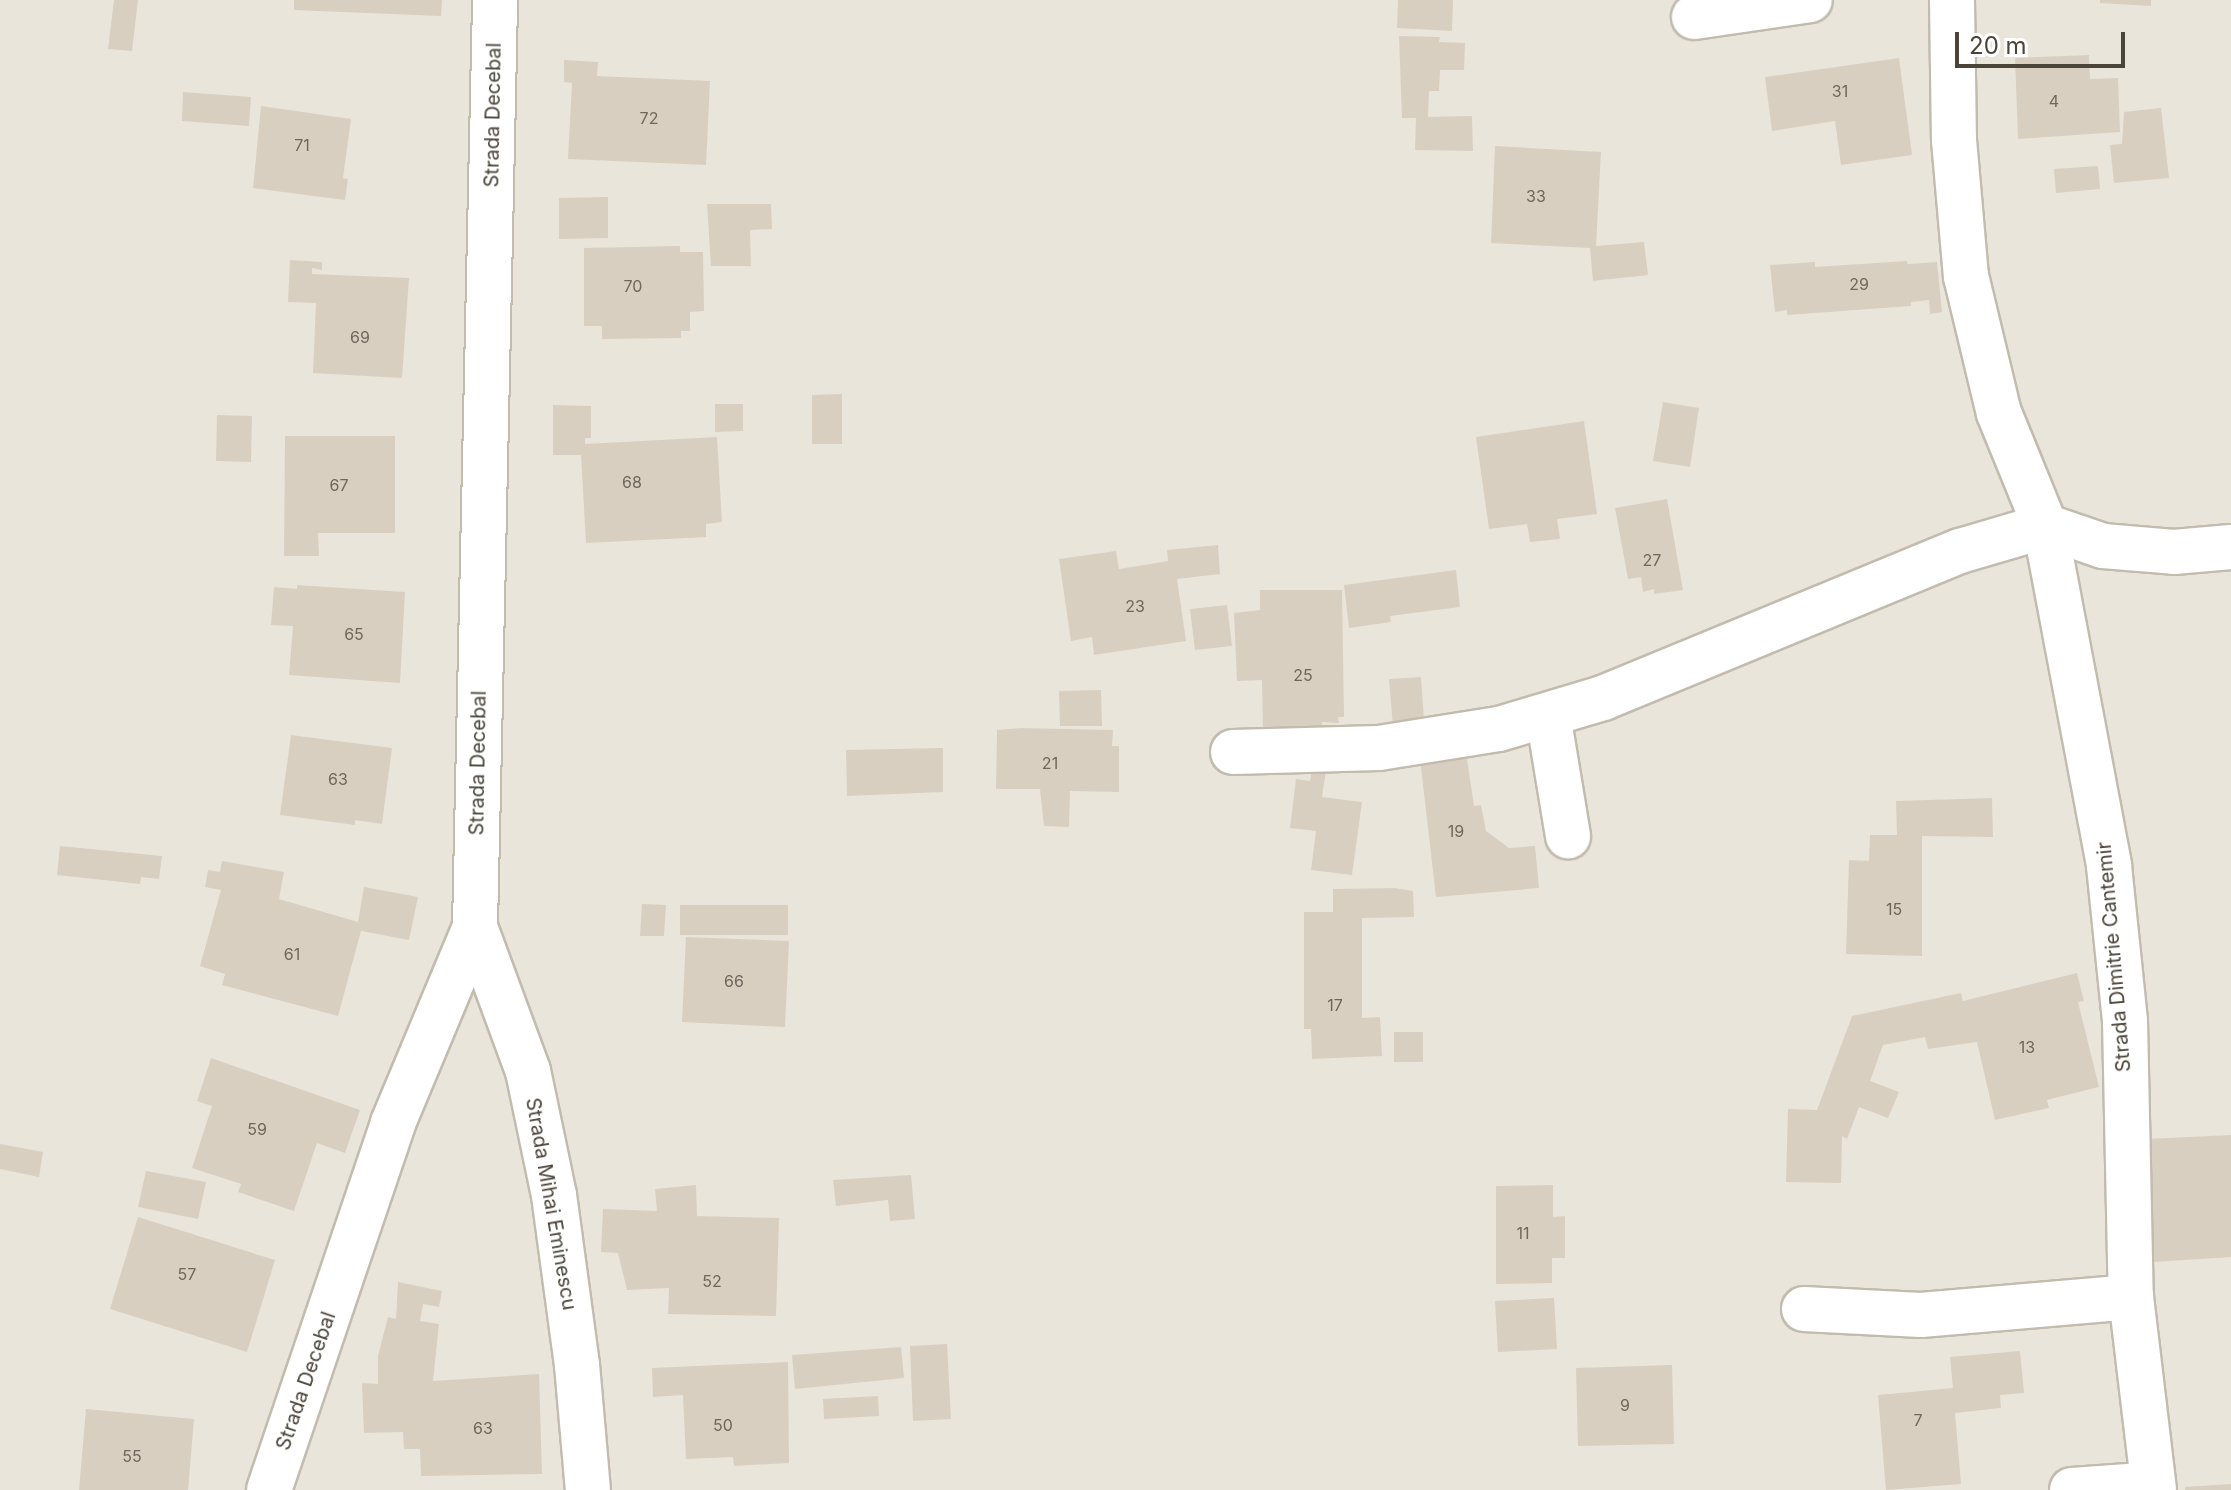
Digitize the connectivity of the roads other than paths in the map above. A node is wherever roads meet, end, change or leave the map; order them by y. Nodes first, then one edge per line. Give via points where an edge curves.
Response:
1 (495, 0) edge
2 (1810, 0) edge
3 (1952, 0) edge
4 (1694, 17) dead end
5 (2045, 526) junction
6 (2231, 547) edge
7 (1548, 715) junction
8 (1233, 752) dead end
9 (1568, 836) dead end
10 (475, 927) junction
11 (2131, 1297) junction
12 (1804, 1309) dead end
13 (2153, 1487) edge
14 (269, 1490) edge
15 (588, 1490) edge
16 (2072, 1490) edge

1 - 10 street, Strada Decebal
2 - 4 street
3 - 5 street, Strada Dimitrie Cantemir via 1954,140 1966,276 1999,413
5 - 6 street via 2103,546 2174,552
5 - 7 street via 1960,551 1603,698
5 - 11 street, Strada Dimitrie Cantemir via 2109,866 2125,1021
7 - 8 street via 1499,729 1379,748
7 - 9 street
10 - 14 street, Strada Decebal via 393,1123
10 - 15 street, Strada Mihai Eminescu via 528,1071 554,1195
11 - 12 street via 1921,1315
11 - 13 street, Strada Dimitrie Cantemir
13 - 16 street, Strada Dimitrie Cantemir

